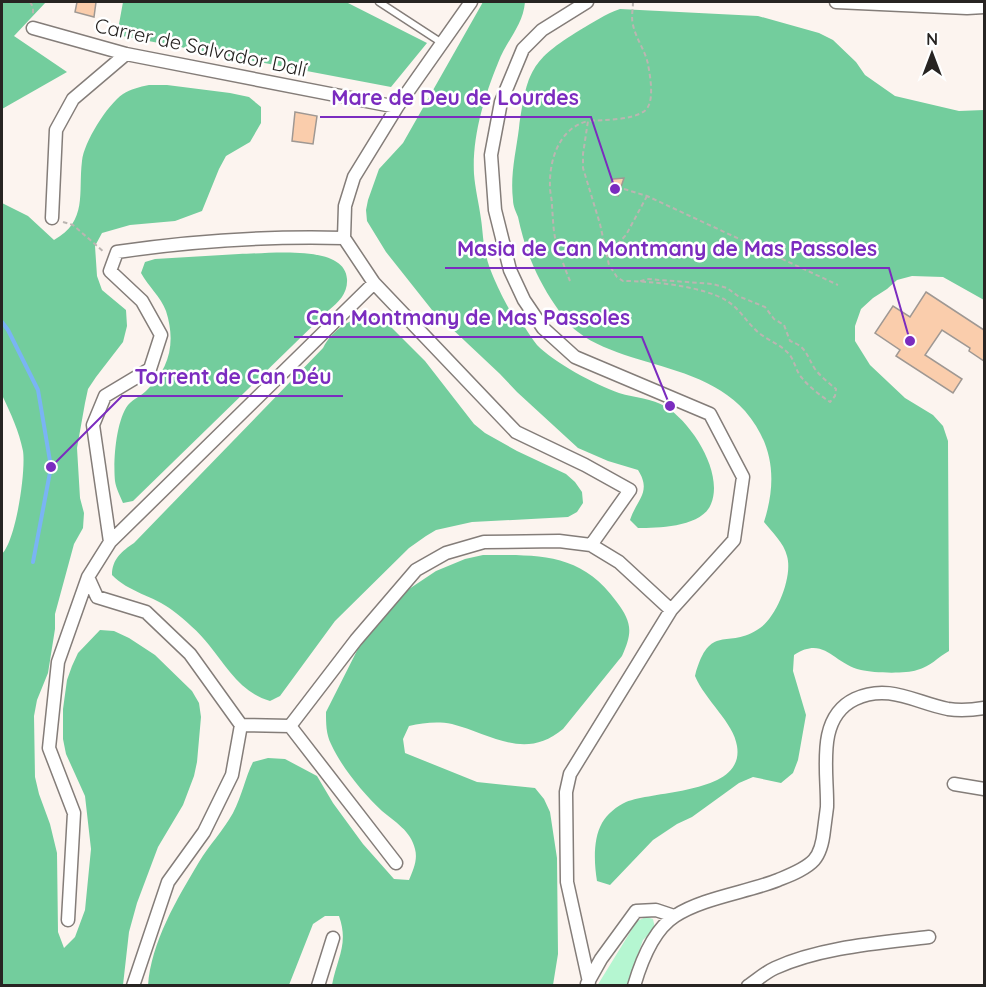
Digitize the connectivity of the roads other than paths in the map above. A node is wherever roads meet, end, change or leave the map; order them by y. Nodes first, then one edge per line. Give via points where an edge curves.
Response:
1 (379, 2) edge
2 (471, 2) edge
3 (587, 2) edge
4 (836, 2) edge
5 (984, 7) edge
6 (33, 28) road end
7 (443, 43) junction
8 (126, 54) junction
9 (397, 107) junction
10 (52, 218) road end
11 (344, 238) junction
12 (374, 283) junction
13 (110, 542) junction
14 (591, 545) junction
15 (88, 577) junction
16 (671, 610) junction
17 (984, 708) edge
18 (241, 725) junction
19 (290, 726) junction
20 (954, 784) dead end
21 (984, 789) edge
22 (396, 863) dead end
23 (674, 916) junction
24 (68, 920) dead end
25 (929, 936) dead end
26 (333, 938) dead end
27 (588, 984) edge
28 (132, 986) edge
29 (318, 986) edge
30 (634, 986) edge
31 (748, 986) edge

1 - 7 lane
2 - 7 street
3 - 16 street via 542,30 523,49 501,102 491,155 495,210 510,270 543,327 575,357 710,414 743,477 734,540
4 - 5 street
6 - 8 street, Carrer de Salvador Dalí
7 - 9 street
8 - 9 street, Carrer de Salvador Dalí
8 - 10 street via 73,99 56,130
9 - 11 street via 354,177 345,206
11 - 12 street
11 - 13 street via 178,243 117,252 110,271 142,301 161,335 150,369 105,396 93,425
12 - 13 street
12 - 14 street via 516,432 630,490
13 - 15 street
14 - 16 street via 619,562
14 - 19 street via 559,541 484,542 446,553 416,570
15 - 18 street via 97,597 146,612 190,654
15 - 24 street via 58,662 49,748 74,813
16 - 27 street via 570,774 566,792 567,882
17 - 23 street via 946,708 898,693 856,698 842,707 825,745 823,843 814,860 770,883 714,899
18 - 19 street
18 - 28 street via 232,775 204,832 168,882
19 - 22 street
20 - 21 street
23 - 27 street via 656,910 636,910
23 - 30 street via 652,940
25 - 31 street via 803,958 775,968
26 - 29 street

